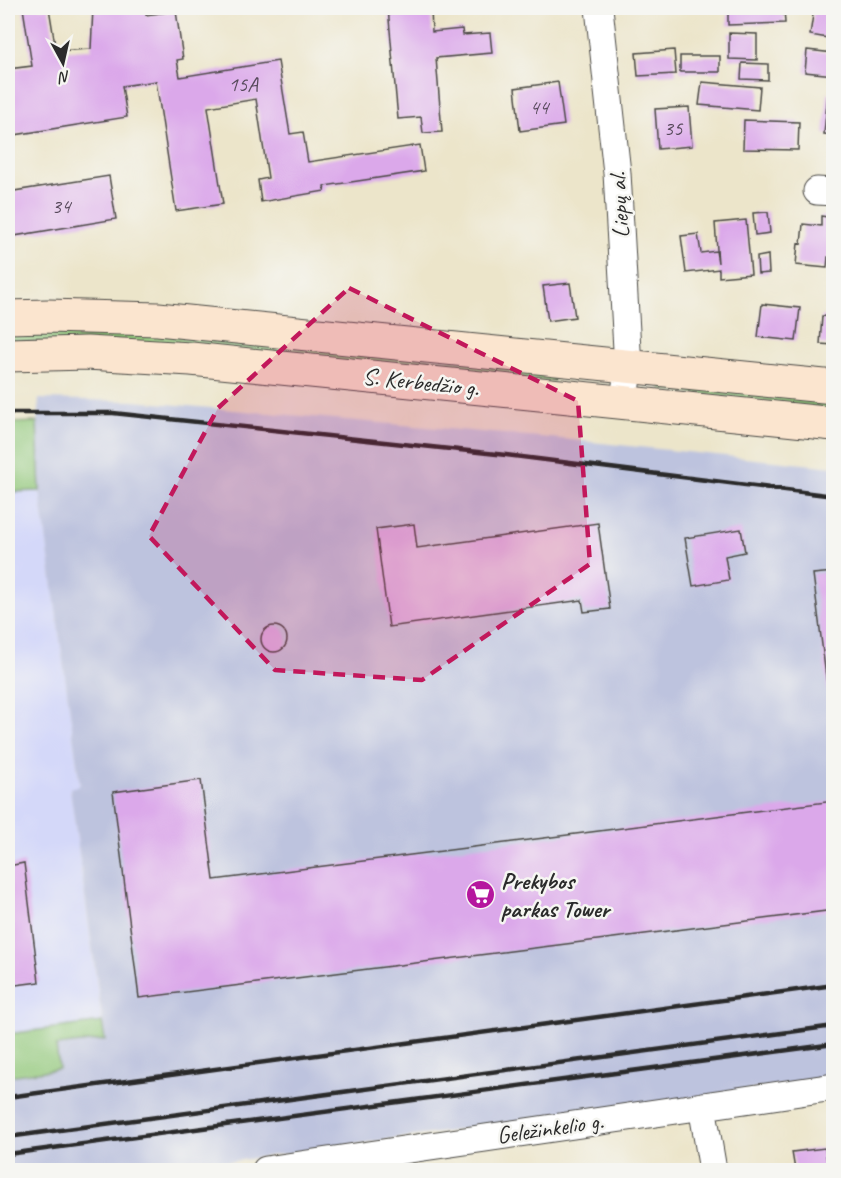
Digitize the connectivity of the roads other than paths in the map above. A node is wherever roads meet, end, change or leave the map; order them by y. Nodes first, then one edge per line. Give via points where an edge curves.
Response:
1 (599, 8) edge
2 (8, 317) edge
3 (8, 355) edge
4 (628, 366) junction
5 (834, 387) edge
6 (624, 403) junction
7 (834, 424) edge
8 (834, 1087) edge
9 (702, 1106) junction
10 (266, 1170) edge
11 (713, 1170) edge

1 - 4 street, Liepų al. via 618,173
2 - 4 main road, S. Kerbedžio g. via 158,319
3 - 6 main road, S. Kerbedžio g. via 87,353 191,359
4 - 5 main road, S. Kerbedžio g.
4 - 6 street, Liepų al.
6 - 7 main road, S. Kerbedžio g.
8 - 9 street, Geležinkelio g.
9 - 10 street, Geležinkelio g.
9 - 11 street

